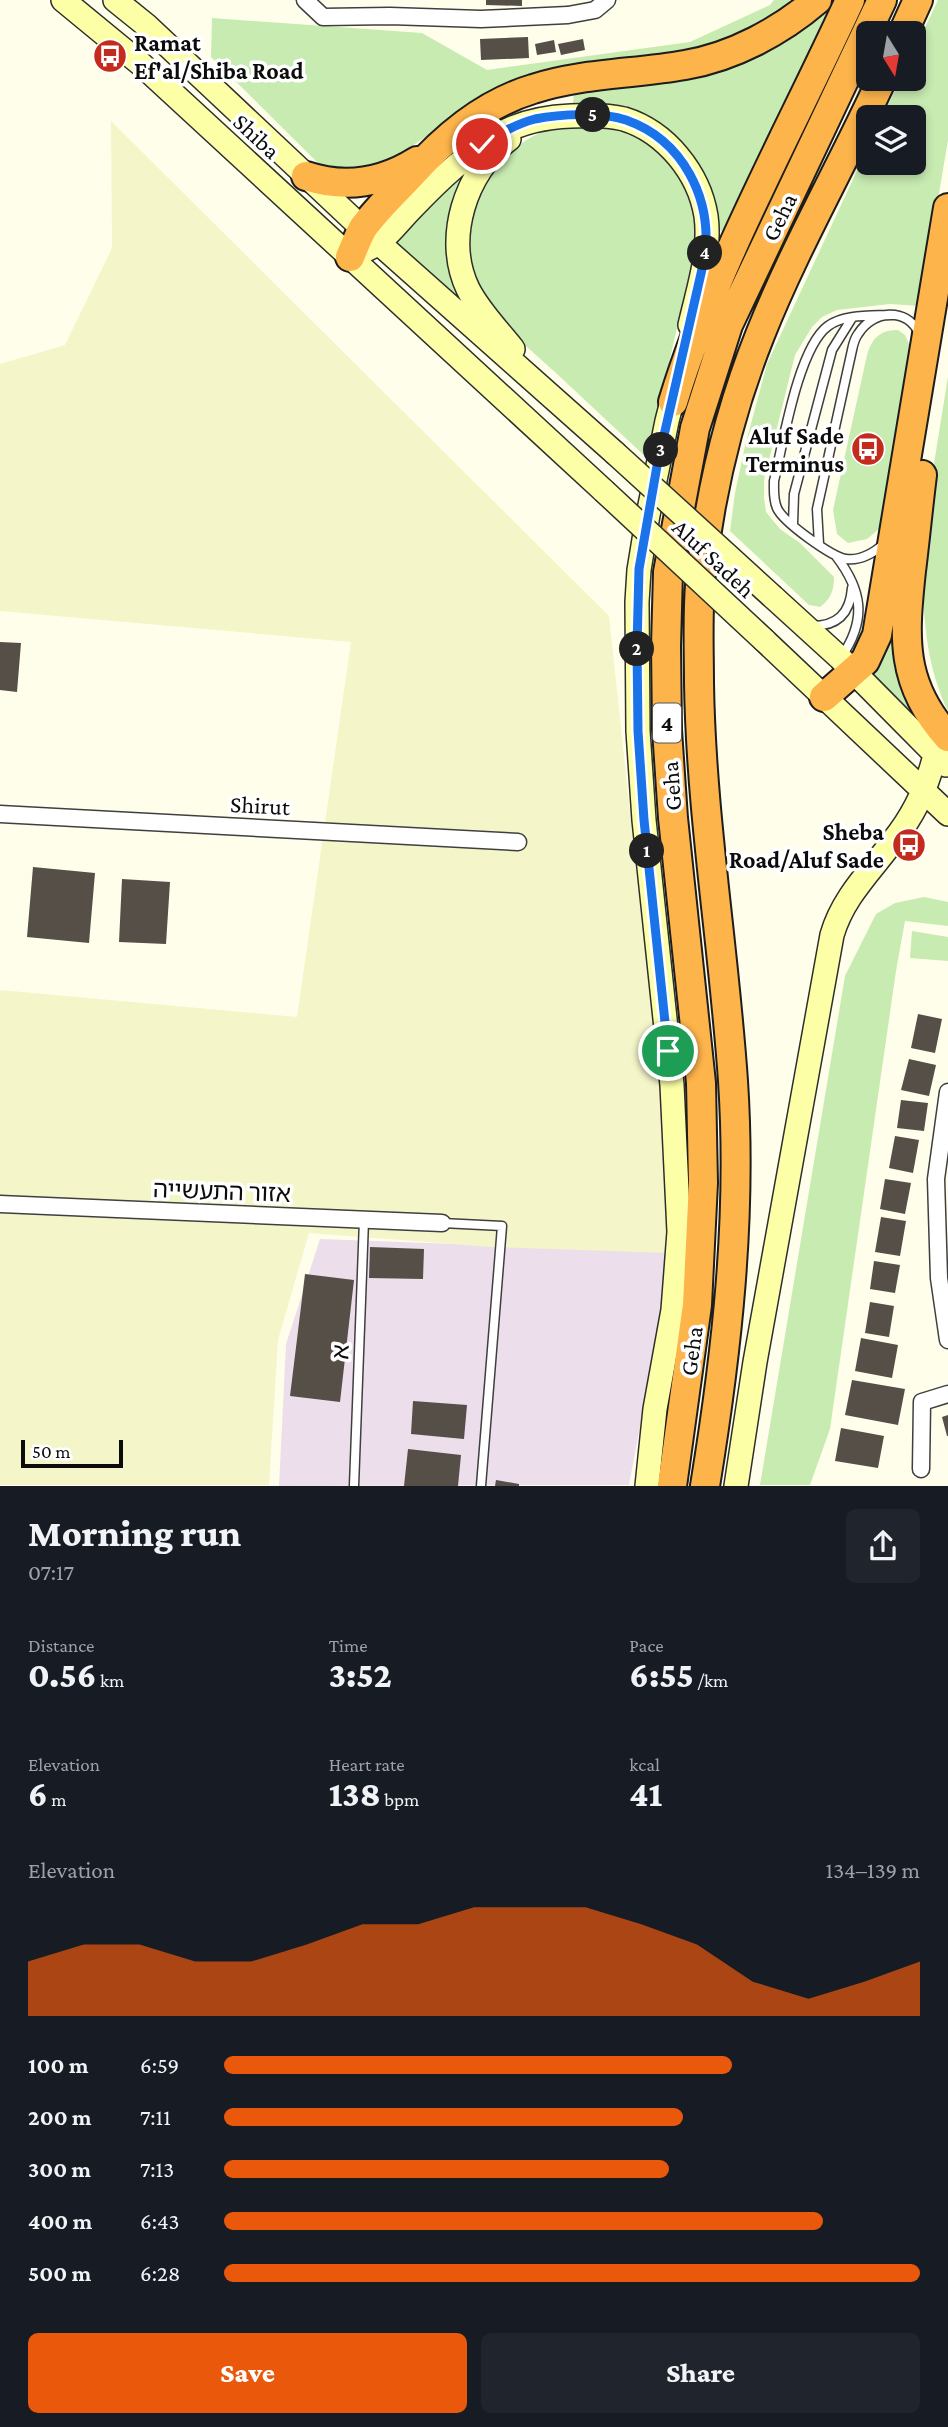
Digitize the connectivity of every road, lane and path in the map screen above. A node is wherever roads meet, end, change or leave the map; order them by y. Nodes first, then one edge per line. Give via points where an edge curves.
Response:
1 (62, 0) edge
2 (115, 0) edge
3 (305, 0) edge
4 (607, 0) edge
5 (817, 0) edge
6 (850, 0) edge
7 (882, 0) edge
8 (918, 0) edge
9 (908, 21) edge
10 (876, 91) edge
11 (555, 116) junction
12 (433, 149) junction
13 (306, 176) junction
14 (948, 208) edge
15 (371, 236) junction
16 (948, 239) edge
17 (350, 257) junction
18 (891, 315) junction
19 (852, 318) junction
20 (924, 352) junction
21 (558, 402) junction
22 (673, 402) junction
23 (793, 524) junction
24 (895, 530) junction
25 (818, 544) junction
26 (836, 556) junction
27 (853, 582) junction
28 (802, 624) junction
29 (846, 665) junction
30 (824, 697) junction
31 (944, 753) edge
32 (924, 792) junction
33 (0, 814) edge
34 (948, 814) edge
35 (894, 841) junction
36 (518, 842) dead end
37 (948, 1092) edge
38 (0, 1204) edge
39 (364, 1220) junction
40 (442, 1223) joint
41 (948, 1339) edge
42 (948, 1394) edge
43 (921, 1469) dead end
44 (354, 1486) edge
45 (481, 1486) edge
46 (647, 1486) edge
47 (672, 1486) edge
48 (705, 1486) edge
49 (736, 1486) edge

1 - 17 main road, Shiba via 142,65
2 - 13 main road, Shiba
3 - 4 street via 323,17 481,19 568,15 595,10
5 - 12 highway via 757,40 709,60 556,82 521,93 467,122
6 - 22 highway via 716,281
7 - 47 highway, Geha / 4 via 728,325 695,428 668,572 667,730 701,1083 703,1183 694,1330
8 - 9 highway
10 - 48 highway, Geha / 4 via 759,337 727,436 701,576 700,729 733,1081 736,1183 729,1308
11 - 15 main road via 517,125 464,157
11 - 21 main road via 517,133 491,156 469,192 457,241 462,273 474,299
11 - 22 main road via 590,115 639,126 673,151 697,186 706,216 707,242
12 - 13 highway via 406,168 370,181 343,184
12 - 15 highway
13 - 15 main road, Shiba
14 - 20 highway
15 - 17 highway
15 - 21 main road, Aluf Sadeh
16 - 31 highway via 906,636 911,674
17 - 30 main road, Aluf Sadeh, bridge
18 - 19 lane
18 - 20 lane via 908,318
18 - 25 lane via 867,323 852,350 817,509
19 - 23 lane via 832,350 794,494
19 - 23 lane via 828,326 804,359 774,481 777,508
20 - 24 highway
21 - 28 main road, Aluf Sadeh, bridge
22 - 46 main road via 648,515 638,602 638,731 672,1085 678,1219 673,1310
23 - 25 lane
24 - 26 lane via 870,554 848,560
24 - 29 highway via 877,635 865,661
25 - 26 lane
26 - 27 lane
27 - 28 lane via 843,617 823,626
27 - 29 lane via 858,622
28 - 29 main road, Aluf Sadeh
29 - 30 highway
29 - 31 main road, Aluf Sadeh
30 - 32 main road, Aluf Sadeh
31 - 32 main road
32 - 34 main road, Aluf Sadeh
32 - 35 main road
33 - 36 street, Shirut
34 - 35 main road via 926,818
35 - 49 main road via 849,896 832,935
37 - 41 street via 936,1180 939,1278
38 - 39 street, אזור התעשייה
39 - 40 street, אזור התעשייה
39 - 44 lane, א
40 - 45 lane via 502,1226
42 - 43 street via 922,1402

